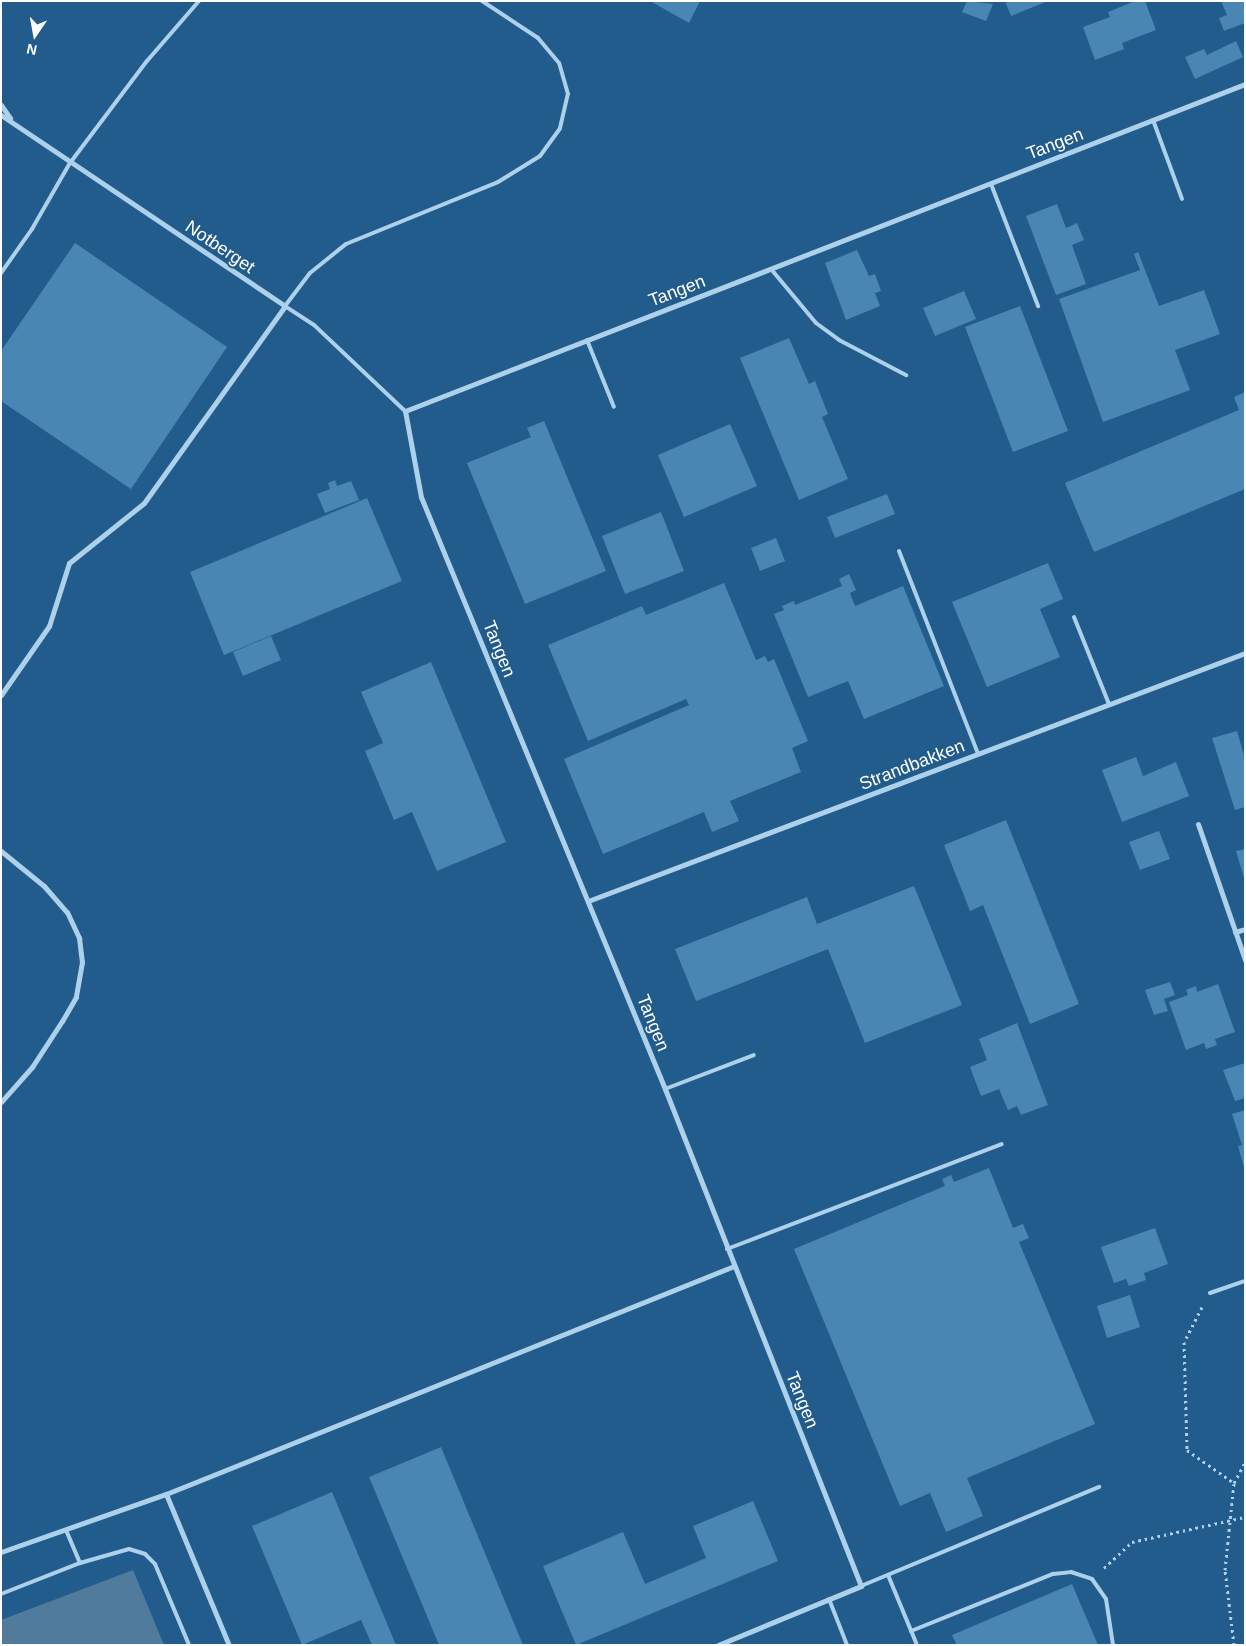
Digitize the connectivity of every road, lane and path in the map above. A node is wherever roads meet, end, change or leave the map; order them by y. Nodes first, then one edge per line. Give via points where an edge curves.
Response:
1 (199, 1) edge
2 (482, 1) edge
3 (1245, 84) edge
4 (1, 105) edge
5 (1, 115) edge
6 (10, 118) junction
7 (1153, 120) junction
8 (70, 163) junction
9 (991, 184) junction
10 (1182, 199) dead end
11 (771, 269) junction
12 (1, 273) edge
13 (285, 306) junction
14 (1038, 306) dead end
15 (587, 340) junction
16 (906, 374) dead end
17 (614, 406) dead end
18 (405, 410) junction
19 (899, 550) dead end
20 (1074, 617) dead end
21 (1245, 653) edge
22 (1, 695) edge
23 (1109, 704) junction
24 (978, 754) junction
25 (1198, 824) dead end
26 (1, 851) edge
27 (588, 901) junction
28 (1245, 929) edge
29 (1236, 932) junction
30 (1245, 960) edge
31 (754, 1055) dead end
32 (665, 1089) junction
33 (1, 1102) edge
34 (1002, 1144) dead end
35 (727, 1249) junction
36 (734, 1266) junction
37 (1245, 1281) edge
38 (1210, 1293) joint
39 (1245, 1462) edge
40 (1234, 1483) junction
41 (1099, 1487) dead end
42 (166, 1494) junction
43 (1245, 1517) edge
44 (1231, 1521) junction
45 (66, 1530) junction
46 (1, 1552) edge
47 (80, 1563) junction
48 (888, 1575) junction
49 (1092, 1579) junction
50 (861, 1586) junction
51 (1, 1594) edge
52 (829, 1599) junction
53 (911, 1631) junction
54 (189, 1645) edge
55 (230, 1645) edge
56 (718, 1645) edge
57 (848, 1645) edge
58 (917, 1645) edge
59 (1113, 1645) edge
60 (1234, 1645) edge

1 - 8 lane via 147,61
2 - 13 lane via 538,38 559,63 568,94 560,128 540,156 498,182 346,244 310,273
3 - 7 street, Tangen
4 - 6 street, Notberget
5 - 6 street, Notberget
6 - 8 street, Notberget
7 - 9 street, Tangen
7 - 10 lane
8 - 12 lane via 32,229
8 - 13 street, Notberget
9 - 11 street, Tangen
9 - 14 lane
11 - 15 street, Tangen
11 - 16 lane via 816,323 838,340
13 - 18 lane, Notberget via 314,326
13 - 22 street via 144,503 69,563 48,626
15 - 17 lane
15 - 18 street, Tangen
18 - 27 street, Tangen via 421,497
19 - 24 lane
20 - 23 lane
21 - 23 street, Strandbakken
23 - 24 street, Strandbakken
24 - 27 street, Strandbakken
25 - 29 street
26 - 33 street via 44,886 67,912 78,938 82,962 76,997 32,1067
27 - 32 street, Tangen
28 - 29 street
29 - 30 street
31 - 32 lane
32 - 35 street, Tangen
34 - 35 lane
35 - 36 street, Tangen
36 - 42 street
36 - 50 street, Tangen
37 - 38 lane
38 - 40 path via 1184,1342 1187,1450
39 - 40 path
40 - 44 path
41 - 48 lane
42 - 45 street
42 - 55 street
43 - 44 path
44 - 49 path via 1132,1542
44 - 60 path via 1225,1570
45 - 46 street
45 - 47 lane
47 - 51 lane
47 - 54 lane via 129,1549 145,1554 155,1564
48 - 50 lane
48 - 53 lane
49 - 53 lane via 1070,1572 1053,1574
49 - 59 lane via 1106,1599
50 - 52 street
52 - 56 street
52 - 57 lane
53 - 58 lane

